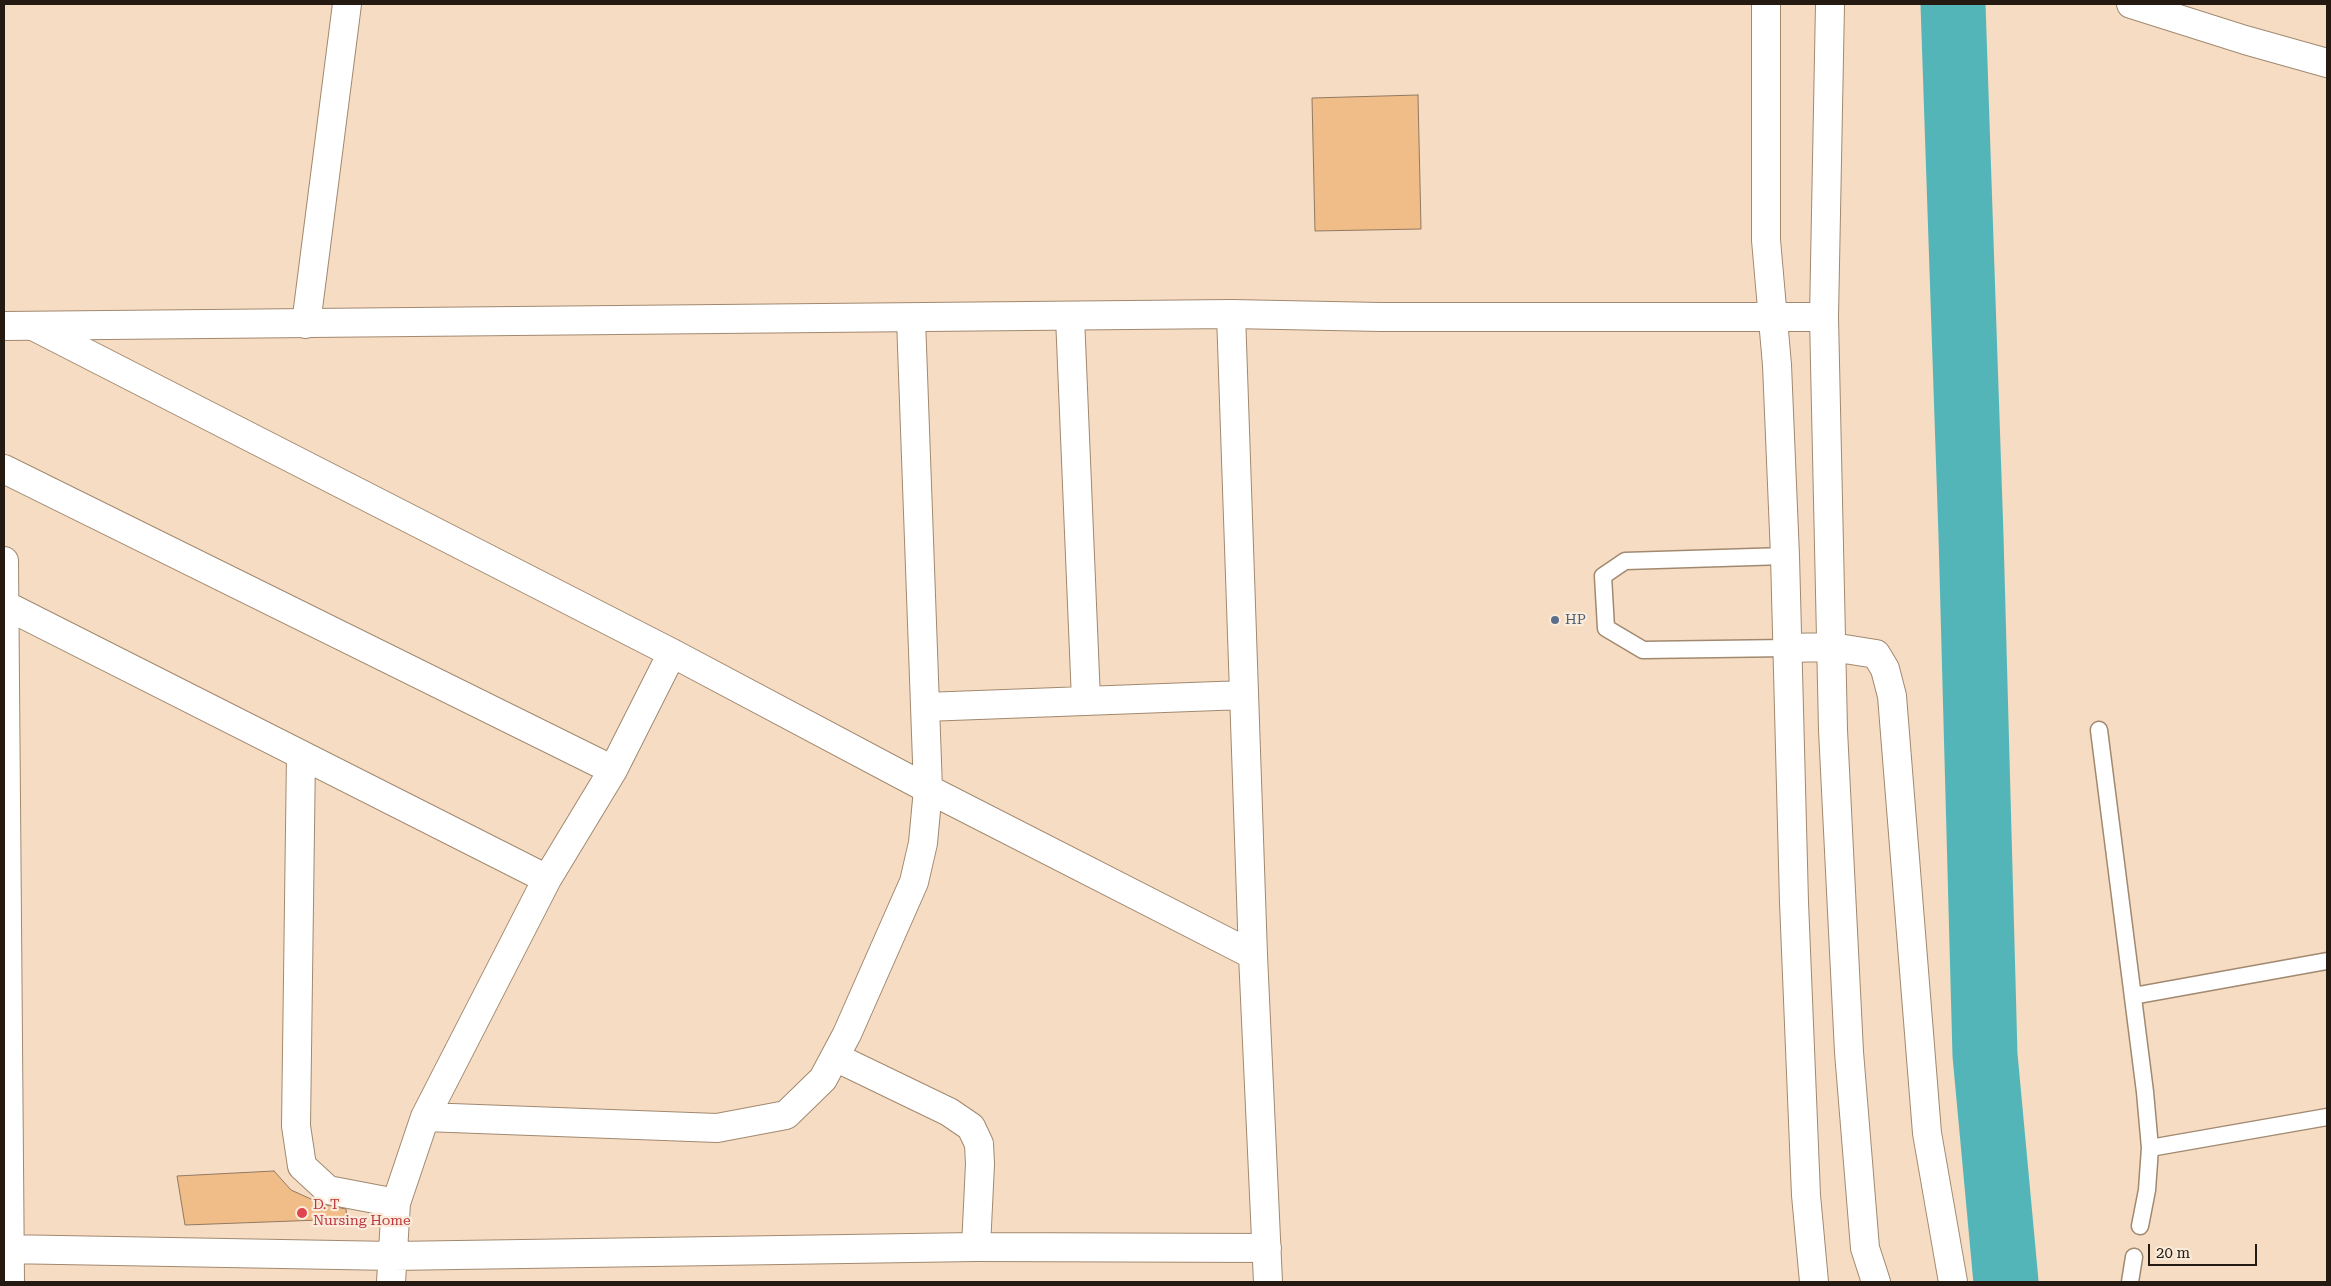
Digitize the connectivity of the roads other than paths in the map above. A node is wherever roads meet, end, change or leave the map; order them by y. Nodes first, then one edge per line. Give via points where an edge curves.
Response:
1 (347, 4) edge
2 (1766, 4) edge
3 (1830, 4) edge
4 (2131, 4) edge
5 (2327, 62) edge
6 (1231, 314) junction
7 (1070, 317) junction
8 (1773, 317) junction
9 (1824, 317) junction
10 (911, 319) junction
11 (306, 324) junction
12 (4, 326) edge
13 (35, 327) junction
14 (4, 469) edge
15 (1785, 556) junction
16 (4, 562) edge
17 (5, 605) edge
18 (1832, 647) junction
19 (1787, 648) junction
20 (672, 653) junction
21 (1244, 695) junction
22 (1086, 700) junction
23 (925, 707) junction
24 (2099, 730) dead end
25 (301, 755) junction
26 (613, 770) junction
27 (928, 789) junction
28 (548, 879) junction
29 (1253, 955) junction
30 (2327, 962) edge
31 (6, 984) edge
32 (2133, 996) junction
33 (835, 1057) junction
34 (425, 1116) junction
35 (2327, 1117) edge
36 (2150, 1148) junction
37 (396, 1203) junction
38 (2140, 1226) dead end
39 (976, 1247) junction
40 (1267, 1248) junction
41 (7, 1249) edge
42 (2134, 1257) dead end
43 (392, 1269) edge
44 (10, 1282) edge
45 (1268, 1282) edge
46 (1814, 1282) edge
47 (1876, 1282) edge
48 (1953, 1282) edge
49 (2130, 1282) edge

1 - 11 street
2 - 8 street via 1766,240
3 - 9 street
4 - 5 street
6 - 7 street
6 - 8 street
6 - 21 street
7 - 10 street
7 - 22 street
8 - 9 street
8 - 15 street
9 - 18 street
10 - 11 street
10 - 23 street
11 - 13 street
12 - 13 street
13 - 20 street
14 - 26 street
15 - 19 street
15 - 19 lane via 1625,561 1603,576 1606,628 1643,650
16 - 17 street
17 - 25 street
17 - 31 street
18 - 19 street
18 - 47 street via 1849,1052 1865,1248
18 - 48 street via 1876,654 1885,669 1892,696 1927,1133
19 - 46 street via 1805,1176
20 - 26 street
20 - 27 street
21 - 22 street
21 - 29 street
22 - 23 street
23 - 27 street
24 - 32 lane
25 - 28 street
25 - 37 street via 296,1126 302,1166 328,1190
26 - 28 street
27 - 29 street
27 - 33 street via 923,843 914,882
28 - 34 street
29 - 40 street
30 - 32 lane
31 - 41 street
32 - 36 lane
33 - 34 street via 823,1079 786,1114 717,1128
33 - 39 street via 949,1112 971,1127 979,1144 980,1164
34 - 37 street
35 - 36 lane
36 - 38 lane
37 - 43 street
39 - 40 street
39 - 43 street
40 - 45 street
41 - 43 street
41 - 44 street
42 - 49 lane

